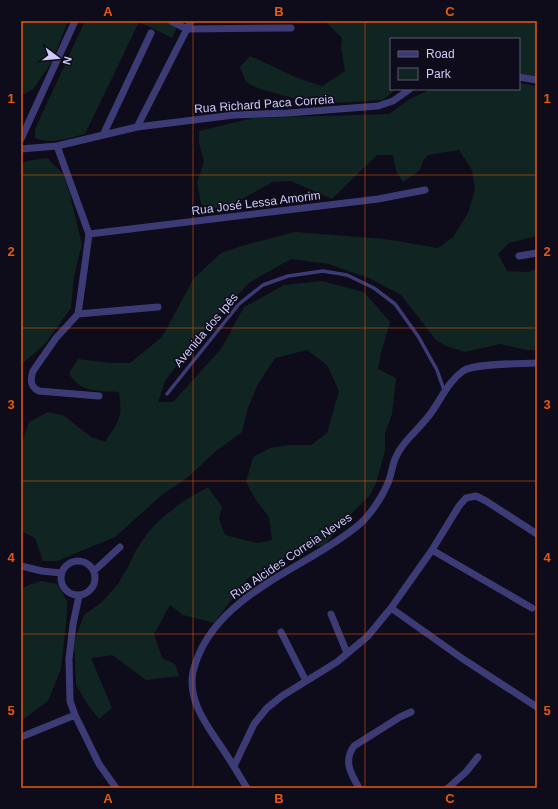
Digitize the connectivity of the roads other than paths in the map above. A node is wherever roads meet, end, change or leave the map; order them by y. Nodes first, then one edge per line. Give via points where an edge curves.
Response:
1 (75, 21) edge
2 (171, 21) edge
3 (191, 21) edge
4 (291, 28) dead end
5 (187, 29) junction
6 (151, 33) dead end
7 (520, 78) edge
8 (537, 80) edge
9 (409, 90) edge
10 (137, 127) junction
11 (103, 135) junction
12 (21, 139) edge
13 (57, 146) junction
14 (21, 149) edge
15 (425, 190) dead end
16 (89, 234) junction
17 (537, 253) edge
18 (519, 256) dead end
19 (158, 307) dead end
20 (78, 314) junction
21 (537, 363) edge
22 (444, 390) junction
23 (168, 394) dead end
24 (99, 396) dead end
25 (537, 534) edge
26 (120, 547) dead end
27 (432, 550) junction
28 (21, 566) edge
29 (94, 571) junction
30 (62, 573) junction
31 (79, 596) junction
32 (391, 608) junction
33 (532, 608) dead end
34 (331, 614) dead end
35 (281, 632) dead end
36 (347, 654) junction
37 (306, 681) junction
38 (537, 707) edge
39 (411, 712) dead end
40 (75, 715) junction
41 (21, 737) edge
42 (478, 757) dead end
43 (234, 766) junction
44 (116, 788) edge
45 (247, 788) edge
46 (359, 788) edge
47 (448, 788) edge

1 - 12 street
2 - 5 street
3 - 5 street
4 - 5 street
5 - 10 street
6 - 11 street
7 - 8 street
9 - 10 street, Rua Richard Paca Correia via 393,101 378,106 234,115
10 - 11 street, Rua Richard Paca Correia
11 - 13 street, Rua Richard Paca Correia
13 - 14 street, Rua Richard Paca Correia
13 - 16 street
15 - 16 street, Rua José Lessa Amorim via 378,199
16 - 20 street
17 - 18 street
19 - 20 street
20 - 24 street via 56,338 33,371 31,384 34,389 40,391
21 - 22 street, Rua Alcides Correia Neves via 474,367 463,371
22 - 23 lane, Avenida dos Ipês via 437,370 418,336 395,304 374,288 347,275 323,271 288,276 263,285 239,304
22 - 43 street, Rua Alcides Correia Neves via 436,407 402,445 394,460 388,483 376,506 363,520 336,542 249,595 226,615 199,652 193,673 193,695 201,716
25 - 27 street via 476,496 466,498 459,506
26 - 29 street
27 - 32 street
27 - 33 street
28 - 30 street
29 - 30 street via 80,561 69,564
29 - 31 street via 93,587
30 - 31 street via 64,589
31 - 40 street via 69,659 70,701
32 - 36 street via 368,636
32 - 38 street
34 - 36 street
35 - 37 street
36 - 37 street
37 - 43 street via 267,708 254,724
39 - 46 street via 400,716 354,746 349,752 349,766
40 - 41 street
40 - 44 street via 99,764
42 - 47 street
43 - 45 street, Rua Alcides Correia Neves

